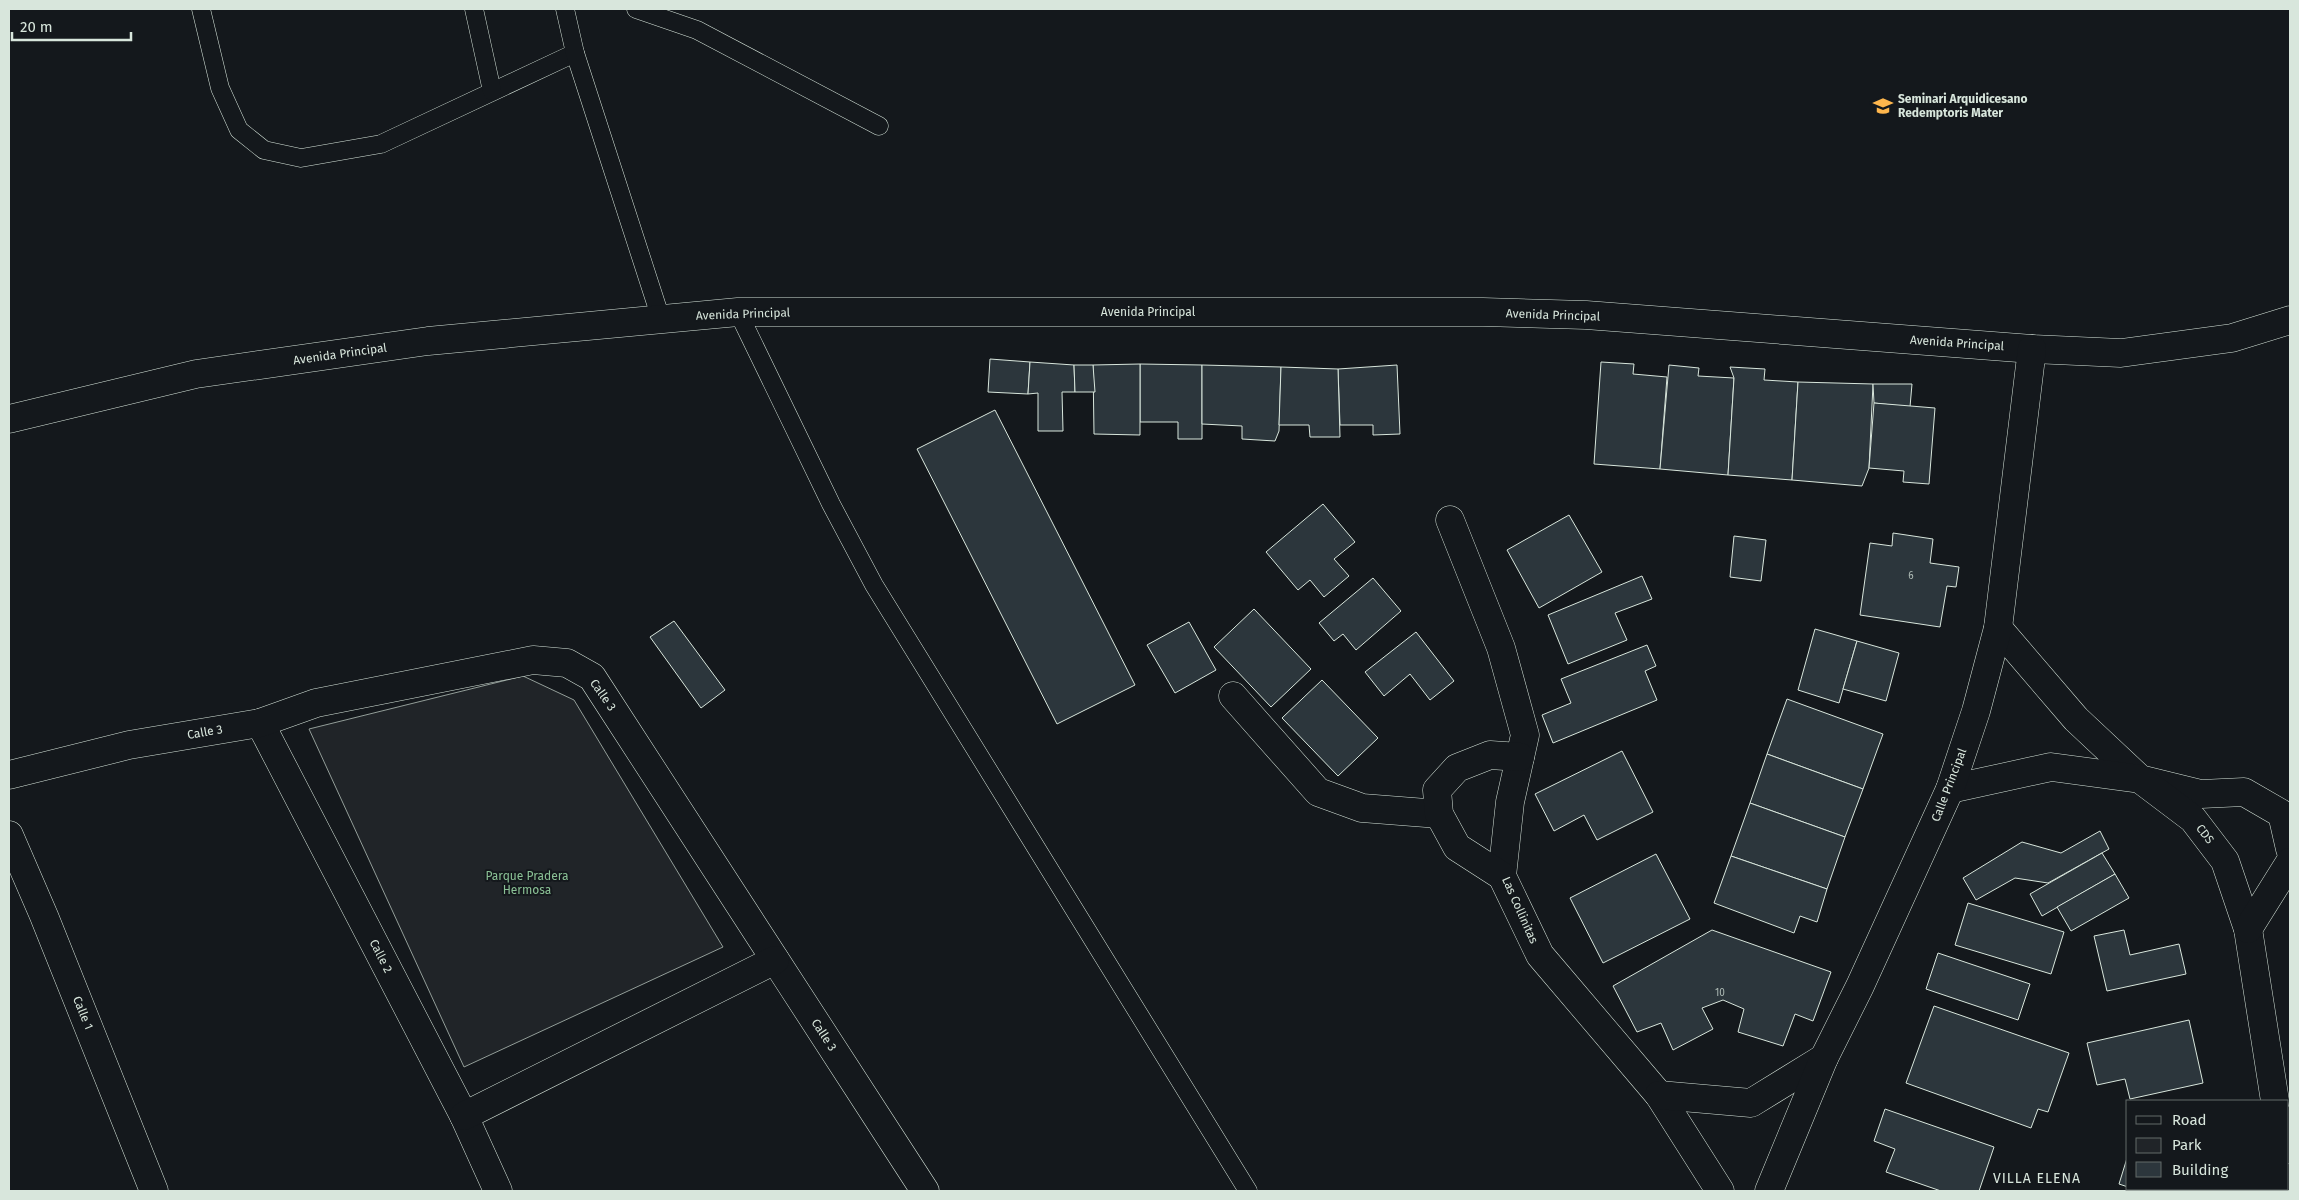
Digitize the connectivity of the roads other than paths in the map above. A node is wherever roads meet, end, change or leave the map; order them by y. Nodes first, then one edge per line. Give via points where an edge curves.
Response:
1 (201, 9) edge
2 (474, 9) edge
3 (565, 9) edge
4 (636, 9) edge
5 (574, 53) junction
6 (492, 91) junction
7 (879, 126) dead end
8 (738, 312) junction
9 (661, 319) junction
10 (2290, 320) edge
11 (2032, 349) junction
12 (9, 419) edge
13 (1450, 520) dead end
14 (1998, 628) junction
15 (1233, 696) dead end
16 (260, 723) junction
17 (1520, 757) junction
18 (9, 775) edge
19 (2140, 779) junction
20 (1950, 789) junction
21 (1439, 814) junction
22 (9, 835) edge
23 (2290, 849) edge
24 (2290, 862) edge
25 (1502, 876) junction
26 (2248, 929) junction
27 (775, 960) junction
28 (1824, 1058) junction
29 (1660, 1095) junction
30 (2275, 1100) edge
31 (464, 1116) junction
32 (154, 1191) edge
33 (498, 1191) edge
34 (925, 1191) edge
35 (1248, 1191) edge
36 (1720, 1191) edge
37 (1769, 1191) edge

1 - 6 lane via 220,88 239,130 264,150 301,158 381,144
2 - 6 lane
3 - 5 lane
4 - 7 lane via 697,30
5 - 6 lane
5 - 9 lane
8 - 9 street, Avenida Principal
8 - 11 street, Avenida Principal via 1586,315
8 - 35 lane via 874,585
9 - 12 street, Avenida Principal via 428,341 196,374
10 - 11 street, Avenida Principal via 2232,338 2121,353
11 - 14 street, Calle Principal
13 - 17 street, Las Collinitas via 1501,648 1526,735
14 - 19 street via 2076,719
14 - 20 street, Calle Principal via 1976,711
15 - 21 street via 1318,792 1362,808
16 - 18 street, Calle 3 via 129,745
16 - 27 street, Calle 3 via 316,704 532,660 567,663 592,677
16 - 31 street, Calle 2
17 - 21 street via 1490,756 1457,768 1437,790
17 - 25 street, Las Collinitas via 1510,802
19 - 20 street, CDS via 2051,767
19 - 23 street via 2201,794 2244,792 2282,814
19 - 26 street, CDS via 2193,819 2225,861
20 - 28 street, Calle Principal
21 - 25 street via 1456,847
22 - 32 street, Calle 1
24 - 26 street
25 - 29 street, Las Collinitas via 1540,955
26 - 30 street, CDS
27 - 31 street
27 - 34 street, Calle 3
28 - 29 street via 1751,1103
28 - 37 street, Calle Principal
29 - 36 street, Las Collinitas
31 - 33 street, Calle 2

